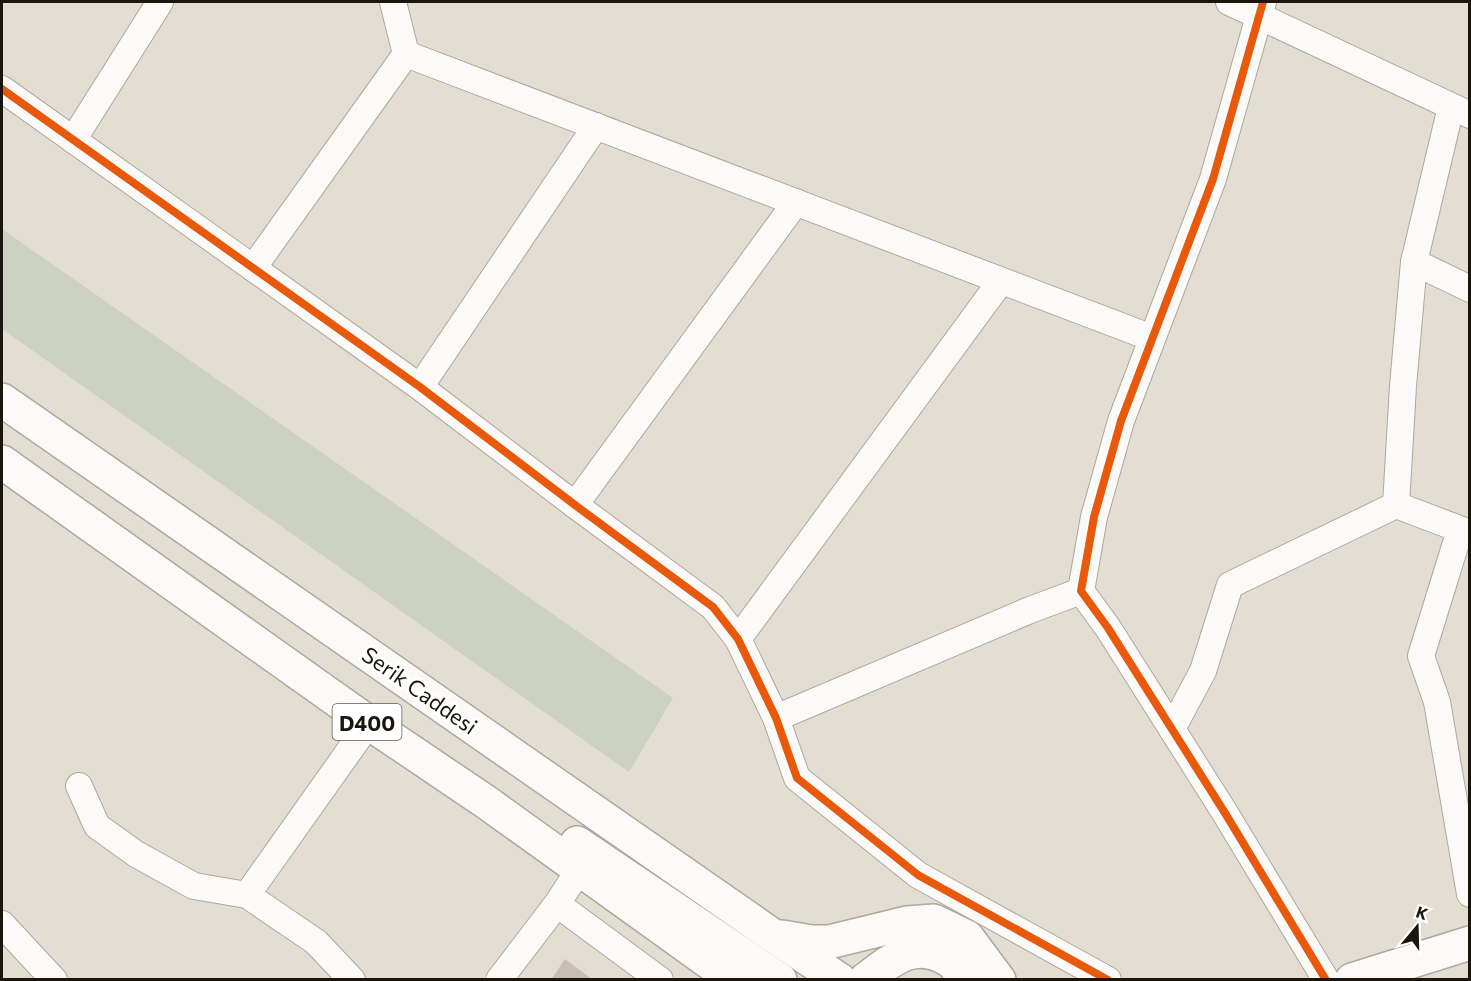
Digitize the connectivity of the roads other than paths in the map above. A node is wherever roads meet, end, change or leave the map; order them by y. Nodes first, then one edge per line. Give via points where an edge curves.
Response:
1 (160, 2) edge
2 (393, 2) edge
3 (1228, 2) edge
4 (1261, 9) edge
5 (406, 54) junction
6 (2, 89) edge
7 (1460, 111) edge
8 (597, 126) junction
9 (73, 140) junction
10 (796, 202) junction
11 (1414, 262) junction
12 (253, 268) junction
13 (1001, 280) junction
14 (1470, 289) edge
15 (1152, 338) junction
16 (420, 387) junction
17 (2, 400) edge
18 (2, 462) edge
19 (575, 506) junction
20 (1396, 506) junction
21 (1465, 532) edge
22 (1081, 591) junction
23 (738, 639) junction
24 (776, 718) junction
25 (369, 723) junction
26 (1172, 729) junction
27 (80, 786) dead end
28 (486, 802) junction
29 (579, 870) junction
30 (1470, 894) edge
31 (248, 895) junction
32 (557, 904) junction
33 (2, 924) edge
34 (877, 931) junction
35 (772, 934) junction
36 (1470, 943) edge
37 (829, 977) edge
38 (54, 980) edge
39 (351, 980) edge
40 (499, 980) edge
41 (660, 980) edge
42 (734, 980) edge
43 (780, 980) edge
44 (865, 980) edge
45 (965, 980) edge
46 (999, 980) edge
47 (1108, 980) edge
48 (1326, 980) edge
49 (1352, 980) edge

1 - 9 street
2 - 5 street
3 - 4 street
4 - 7 street
4 - 15 street via 1213,179
5 - 8 street
5 - 12 street
6 - 9 street
7 - 11 street
8 - 10 street
8 - 16 street
9 - 12 street
10 - 13 street
10 - 19 street
11 - 14 street
11 - 20 street
12 - 16 street
13 - 15 street
13 - 23 street
15 - 22 street via 1121,422 1094,516
16 - 19 street
17 - 35 main road, Serik Caddesi / D400
18 - 25 main road, D400
19 - 23 street via 713,607
20 - 21 street
20 - 26 street via 1230,585 1203,671
21 - 30 street via 1420,656 1437,702
22 - 24 street
22 - 26 street
23 - 24 street
24 - 47 street via 797,778 918,876
25 - 28 main road, D400
25 - 31 street
26 - 48 street
27 - 31 street via 97,826 136,854 194,886
28 - 29 main road, D400
28 - 43 main road via 553,827
29 - 32 street
29 - 42 main road, D400
31 - 39 street via 316,942
32 - 40 street
32 - 41 street
33 - 38 street
34 - 35 main road via 829,942
34 - 37 main road via 842,950
34 - 46 main road via 934,921 967,937
35 - 37 main road, Serik Caddesi / D400
36 - 49 main road
44 - 45 main road via 899,955 924,950 952,961

